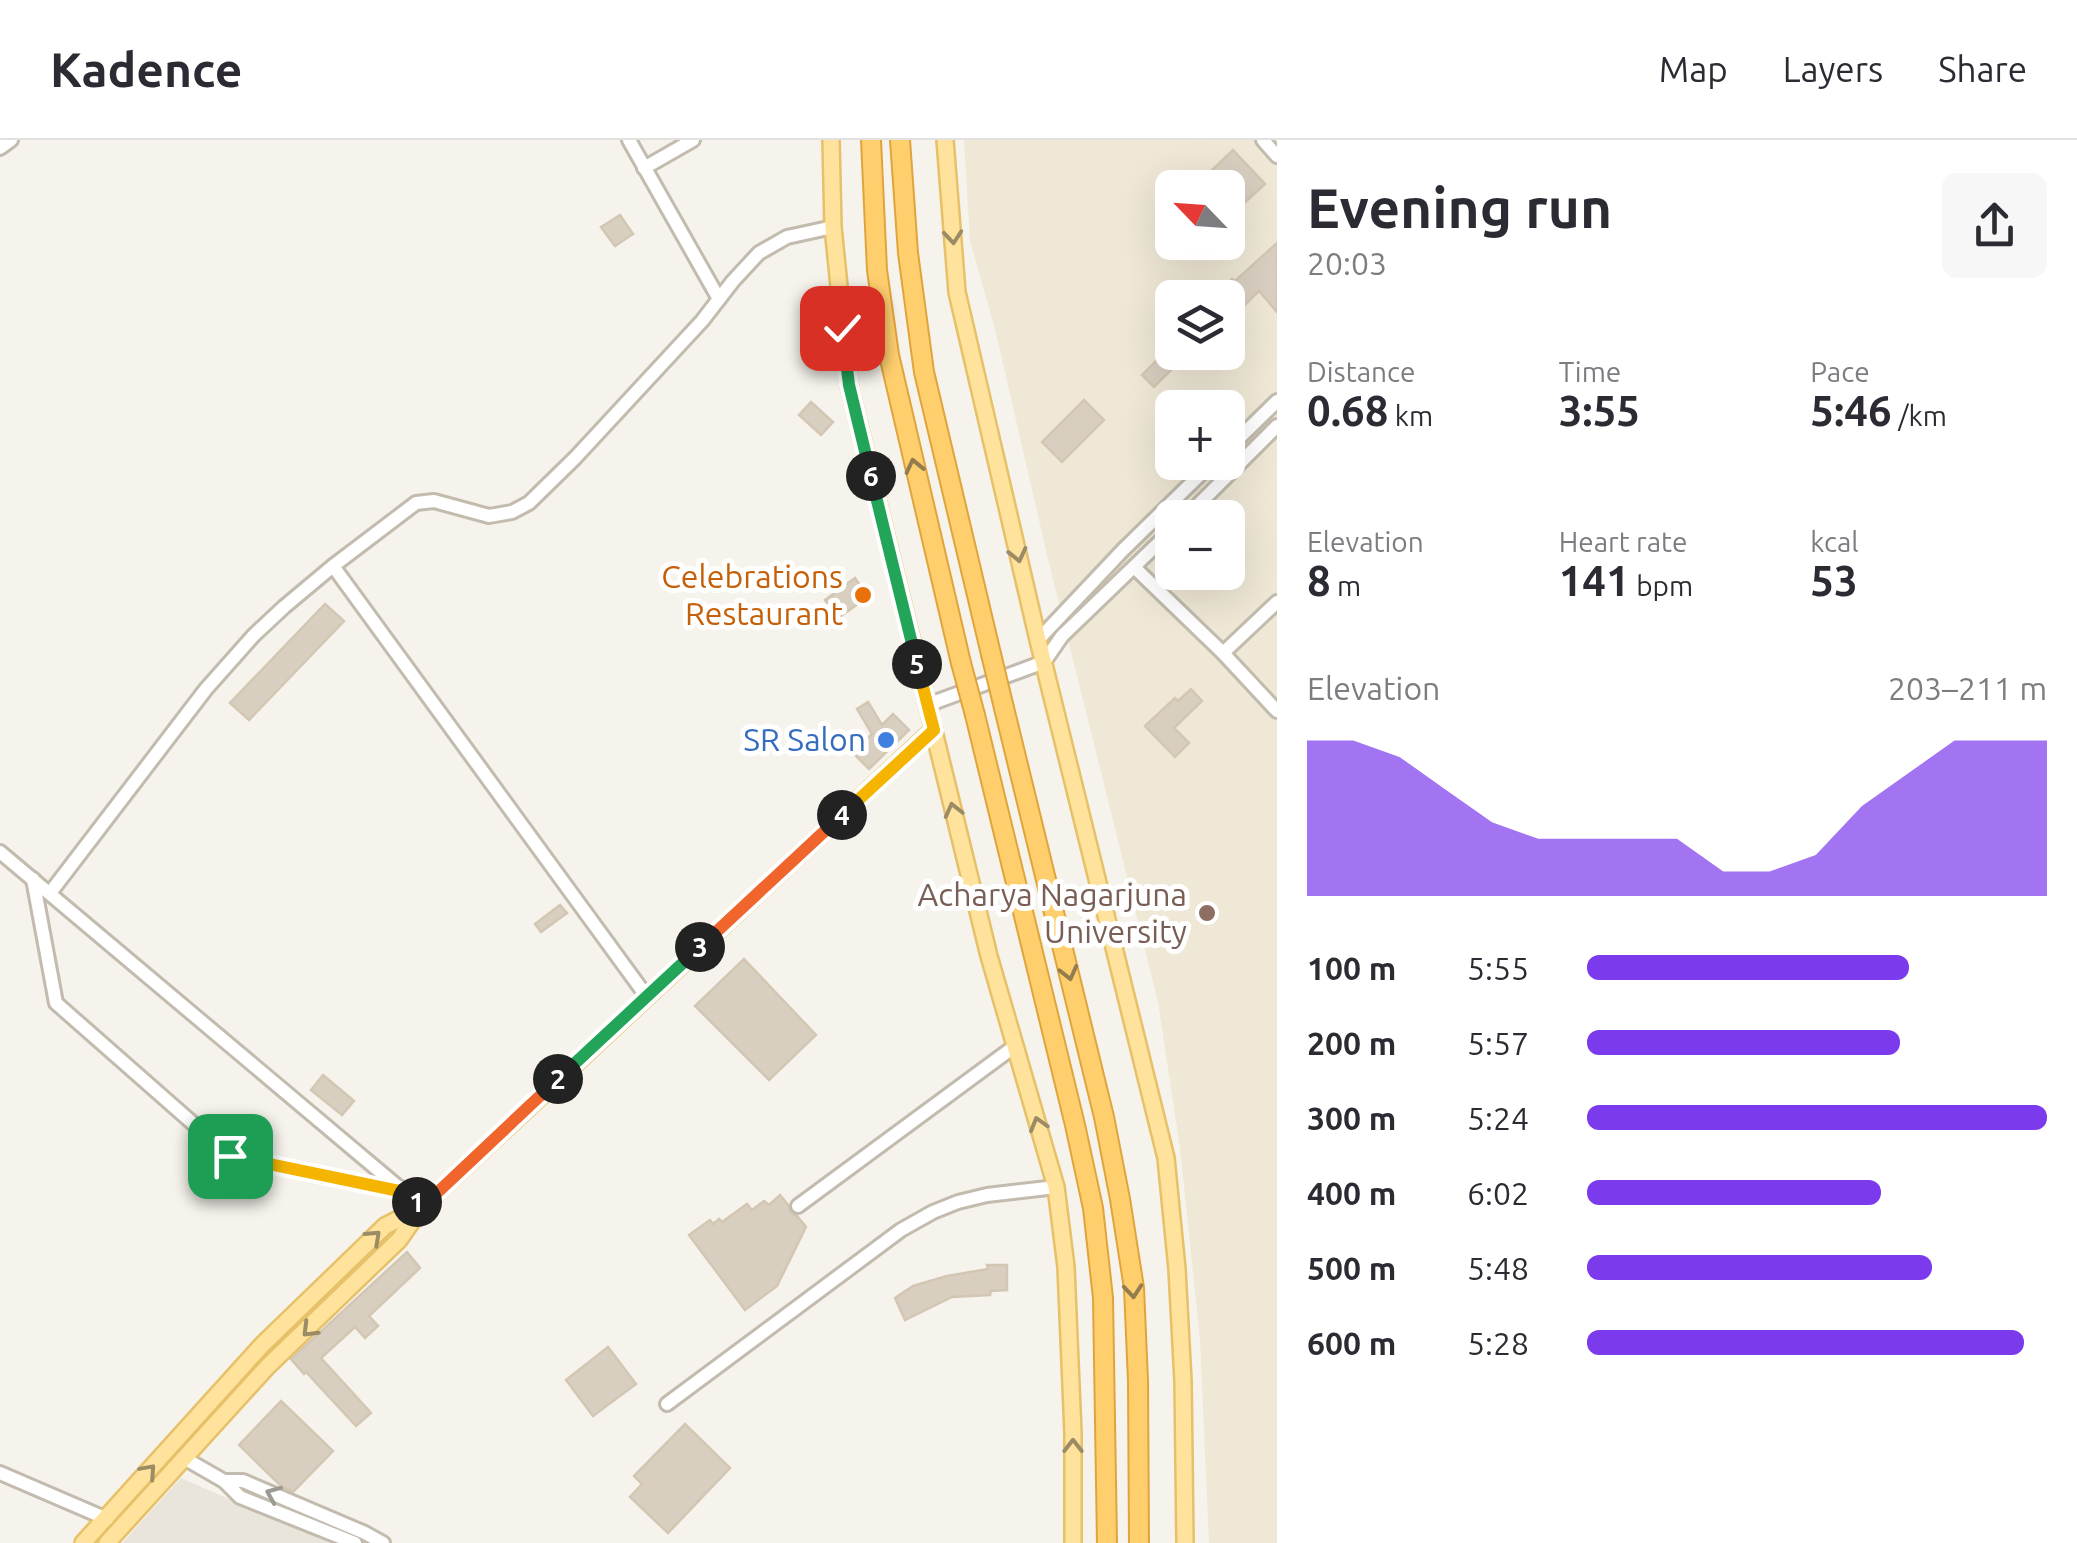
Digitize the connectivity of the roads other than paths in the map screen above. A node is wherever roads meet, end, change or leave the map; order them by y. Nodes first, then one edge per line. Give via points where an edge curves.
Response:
1 (10, 140) edge
2 (629, 140) edge
3 (693, 140) edge
4 (831, 140) edge
5 (871, 140) edge
6 (900, 140) edge
7 (944, 140) edge
8 (1263, 140) edge
9 (0, 148) edge
10 (1277, 156) edge
11 (644, 168) junction
12 (833, 227) junction
13 (719, 299) junction
14 (1277, 401) edge
15 (1277, 426) edge
16 (1245, 432) edge
17 (1195, 480) edge
18 (1203, 500) edge
19 (1155, 547) edge
20 (333, 566) junction
21 (1135, 568) junction
22 (1277, 602) edge
23 (1038, 640) junction
24 (1223, 653) junction
25 (1044, 662) junction
26 (928, 705) junction
27 (1277, 711) edge
28 (934, 730) junction
29 (0, 852) edge
30 (33, 879) junction
31 (50, 893) junction
32 (647, 997) junction
33 (1015, 1046) junction
34 (1056, 1187) junction
35 (404, 1192) junction
36 (798, 1206) dead end
37 (422, 1207) junction
38 (667, 1404) dead end
39 (184, 1458) junction
40 (0, 1473) edge
41 (224, 1481) junction
42 (106, 1518) junction
43 (83, 1543) edge
44 (107, 1543) edge
45 (356, 1543) edge
46 (383, 1543) edge
47 (1073, 1543) edge
48 (1107, 1543) edge
49 (1139, 1543) edge
50 (1185, 1543) edge

1 - 9 street
2 - 11 street
3 - 11 street
4 - 12 main road
48 -> 5 highway, bridge via 1103,1298 1093,1208 889,355
6 -> 49 highway, bridge via 924,372 1104,1117 1126,1234 1138,1381
7 -> 23 main road via 957,292
8 - 10 street
11 - 13 street
12 - 13 street via 770,245
12 - 26 main road via 849,385
13 - 20 street via 529,503 489,516 434,501 416,503
14 - 16 street
15 - 18 street
17 - 23 street
19 - 21 street
20 - 31 street via 254,634 206,689
20 - 32 street
21 - 24 street
21 - 25 street via 1062,636
22 - 24 street
23 - 25 main road
24 - 27 street
25 - 26 street
25 - 50 main road via 1166,1158 1182,1362
26 - 28 main road
28 - 32 main road
33 -> 28 main road
29 - 30 street
30 - 31 street
30 - 35 street via 56,1003 230,1156
31 - 35 street
32 - 37 main road
34 -> 33 main road
33 - 36 street
34 - 38 street via 987,1194 933,1212
47 -> 34 main road via 1066,1267
35 - 37 street
37 -> 39 main road via 400,1240 268,1366
42 -> 37 main road via 262,1346 385,1226
39 - 41 street
39 - 44 main road
40 - 42 street
41 - 45 street via 240,1497
46 -> 41 street via 243,1481
42 - 43 main road

